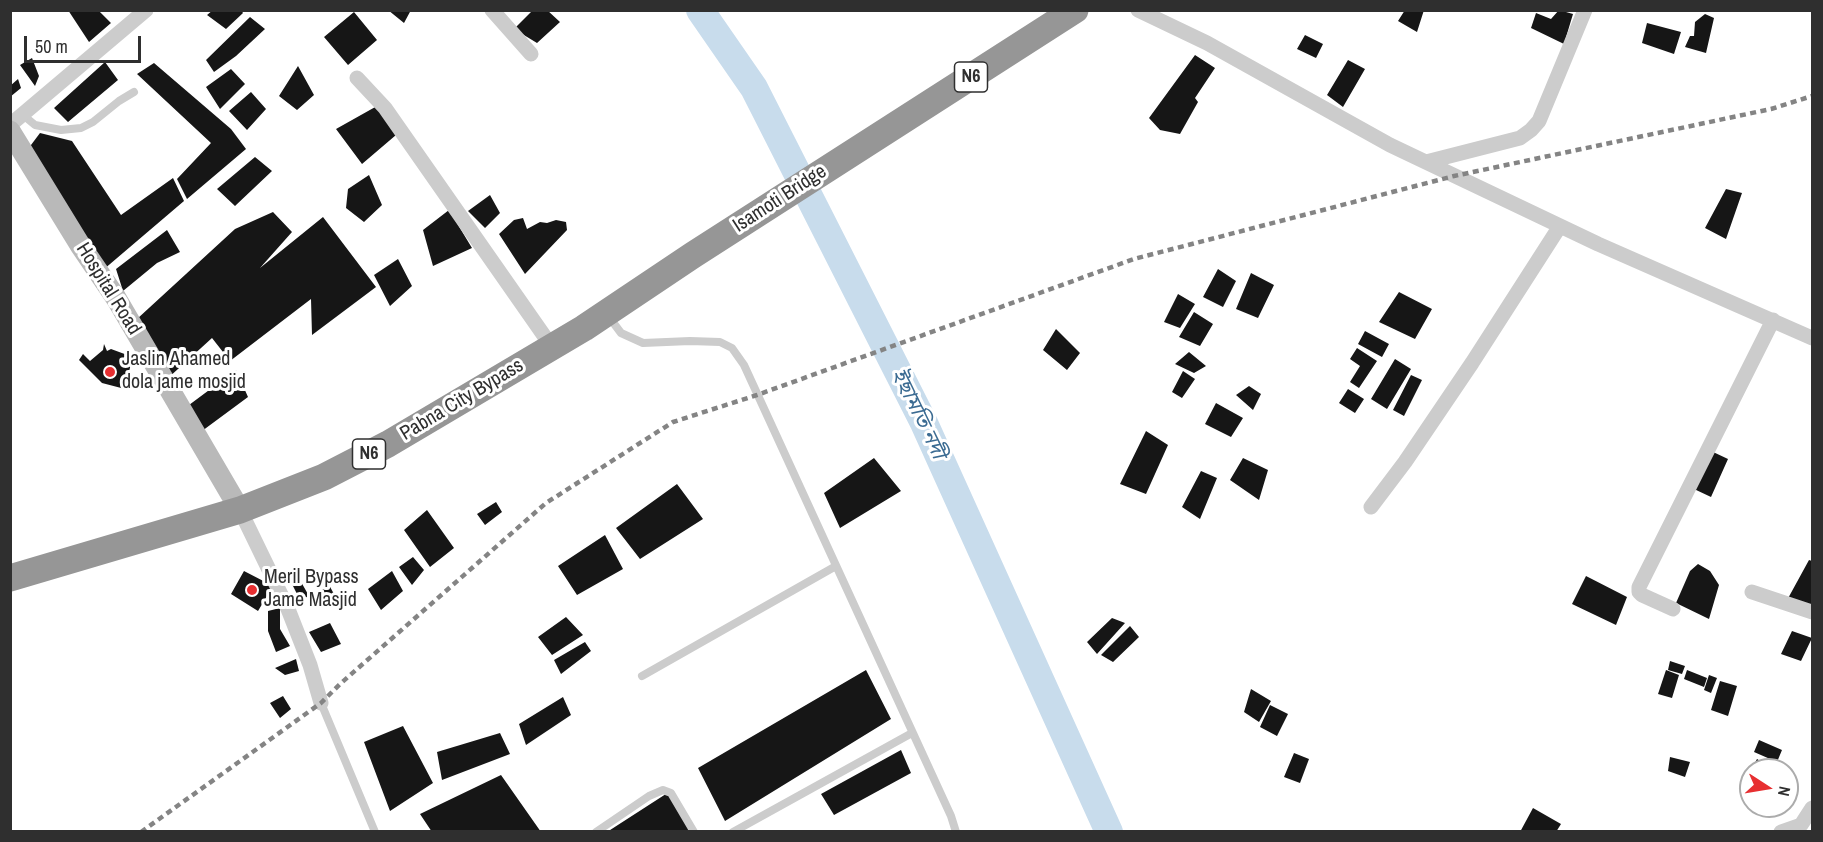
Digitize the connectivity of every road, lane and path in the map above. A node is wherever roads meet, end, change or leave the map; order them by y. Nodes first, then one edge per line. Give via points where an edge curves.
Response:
1 (146, 10) edge
2 (492, 10) edge
3 (1076, 10) edge
4 (1138, 10) edge
5 (1585, 10) edge
6 (531, 54) dead end
7 (357, 78) dead end
8 (134, 92) dead end
9 (17, 123) edge
10 (10, 125) edge
11 (1426, 162) junction
12 (1560, 226) junction
13 (693, 255) joint
14 (606, 313) junction
15 (1773, 320) junction
16 (1812, 338) edge
17 (552, 347) junction
18 (1371, 507) dead end
19 (240, 510) junction
20 (836, 566) junction
21 (10, 578) edge
22 (1752, 592) dead end
23 (1673, 609) dead end
24 (1812, 612) edge
25 (642, 676) dead end
26 (321, 703) joint
27 (912, 732) junction
28 (1812, 808) edge
29 (375, 831) edge
30 (596, 831) edge
31 (694, 831) edge
32 (733, 831) edge
33 (956, 831) edge
34 (1781, 831) edge

1 - 9 street
2 - 6 street
3 - 13 highway, Isamoti Bridge / N6
4 - 11 street via 1207,43
5 - 11 street via 1532,130 1520,138
7 - 17 street via 385,108
8 - 9 lane via 81,128 61,130
9 - 10 street
9 - 19 main road, Hospital Road via 80,245 116,298
11 - 12 street
12 - 15 street
12 - 18 street via 1472,363
13 - 14 highway, Pabna City Bypass / N6
14 - 17 highway, Pabna City Bypass / N6
14 - 20 lane via 621,333 643,343 720,342 732,348 744,365
15 - 16 street
15 - 23 street via 1639,587 1642,595
17 - 19 highway, Pabna City Bypass / N6 via 388,444 324,477
19 - 21 highway, Pabna City Bypass / N6
19 - 26 street via 288,609
20 - 25 lane
20 - 27 lane
22 - 24 street
26 - 29 lane
27 - 32 lane
27 - 33 lane
28 - 34 street via 1801,825
30 - 31 lane via 661,790 672,793

